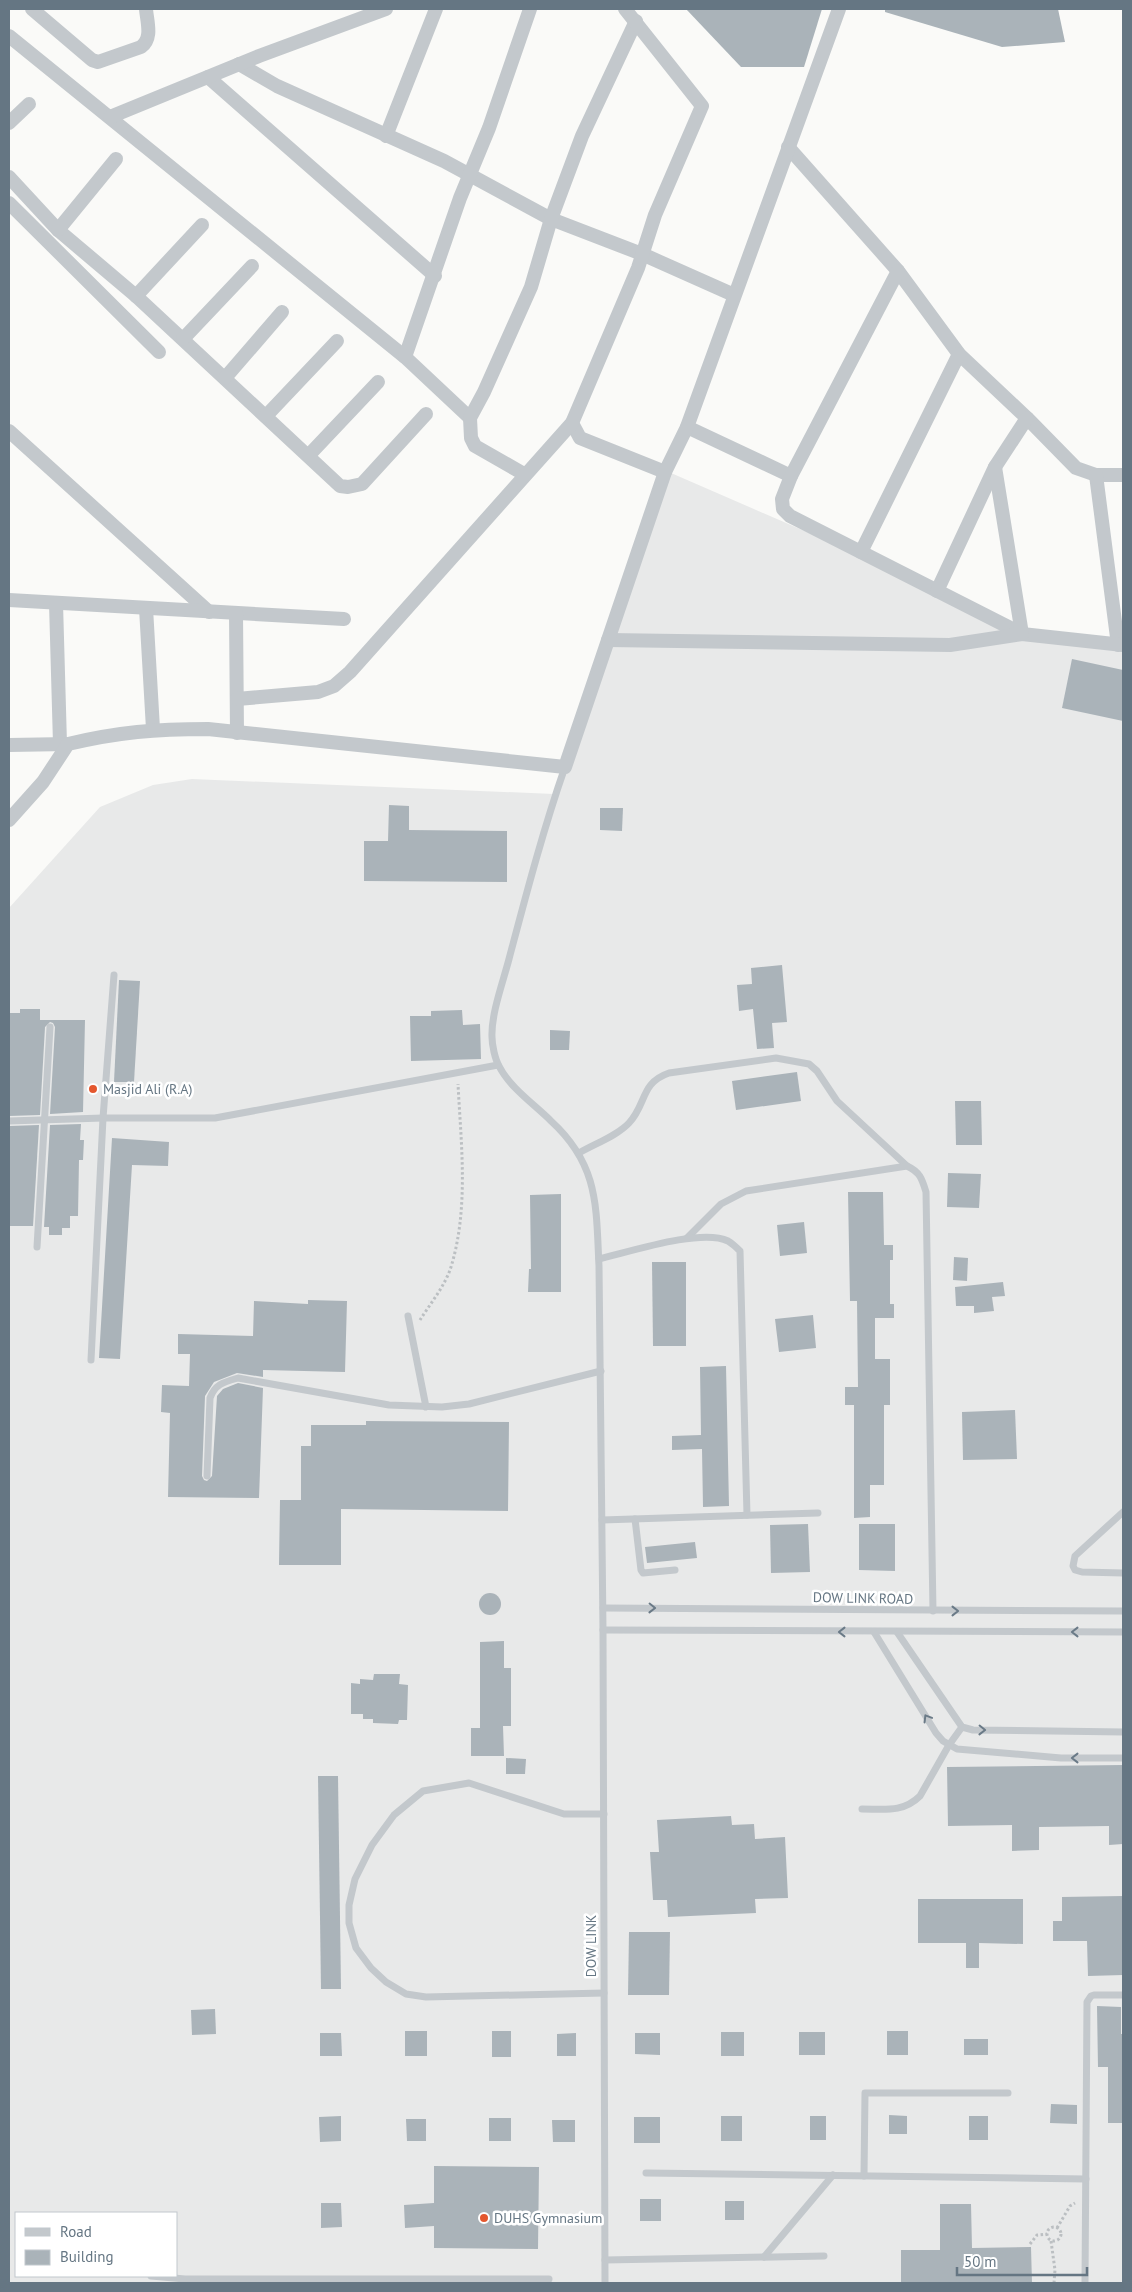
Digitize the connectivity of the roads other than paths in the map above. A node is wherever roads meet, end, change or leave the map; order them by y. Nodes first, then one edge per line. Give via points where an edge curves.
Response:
1 (32, 9) edge
2 (146, 9) edge
3 (386, 9) edge
4 (436, 9) edge
5 (530, 9) edge
6 (625, 9) edge
7 (839, 9) edge
8 (636, 21) junction
9 (9, 36) edge
10 (239, 64) junction
11 (208, 77) junction
12 (29, 104) dead end
13 (110, 117) junction
14 (9, 123) edge
15 (386, 136) junction
16 (788, 147) junction
17 (116, 159) dead end
18 (469, 175) junction
19 (9, 177) edge
20 (12, 213) edge
21 (551, 219) junction
22 (202, 225) dead end
23 (58, 230) junction
24 (642, 254) junction
25 (252, 266) dead end
26 (898, 271) junction
27 (435, 276) junction
28 (734, 295) junction
29 (136, 296) junction
30 (282, 312) dead end
31 (183, 339) junction
32 (337, 341) dead end
33 (159, 352) dead end
34 (959, 354) junction
35 (405, 358) junction
36 (225, 378) junction
37 (378, 382) dead end
38 (426, 414) dead end
39 (266, 416) junction
40 (470, 418) junction
41 (1027, 418) junction
42 (572, 422) junction
43 (687, 427) junction
44 (12, 437) edge
45 (309, 455) junction
46 (995, 467) junction
47 (665, 472) junction
48 (524, 474) junction
49 (1096, 475) junction
50 (1123, 475) edge
51 (791, 476) junction
52 (861, 552) junction
53 (936, 591) junction
54 (9, 600) edge
55 (56, 602) junction
56 (146, 608) junction
57 (209, 612) junction
58 (236, 613) junction
59 (344, 618) dead end
60 (1022, 634) junction
61 (608, 640) junction
62 (1120, 645) edge
63 (237, 699) junction
64 (153, 729) junction
65 (237, 733) junction
66 (9, 744) edge
67 (64, 744) junction
68 (565, 767) junction
69 (9, 820) edge
70 (114, 975) dead end
71 (50, 1027) dead end
72 (498, 1065) junction
73 (103, 1118) junction
74 (44, 1120) junction
75 (9, 1122) edge
76 (579, 1153) junction
77 (907, 1166) junction
78 (687, 1238) junction
79 (37, 1247) dead end
80 (599, 1259) junction
81 (408, 1316) dead end
82 (91, 1360) dead end
83 (601, 1371) junction
84 (426, 1407) junction
85 (207, 1476) dead end
86 (1123, 1512) edge
87 (818, 1513) dead end
88 (747, 1515) junction
89 (635, 1519) junction
90 (602, 1520) junction
91 (675, 1570) dead end
92 (1123, 1573) edge
93 (603, 1608) junction
94 (933, 1611) junction
95 (1123, 1612) edge
96 (604, 1630) junction
97 (874, 1632) junction
98 (897, 1632) junction
99 (1123, 1632) edge
100 (962, 1728) junction
101 (1123, 1732) edge
102 (949, 1745) junction
103 (1123, 1758) edge
104 (862, 1809) dead end
105 (604, 1814) junction
106 (604, 1994) junction
107 (1123, 1995) edge
108 (1008, 2093) dead end
109 (646, 2173) dead end
110 (833, 2175) junction
111 (864, 2176) junction
112 (1086, 2179) junction
113 (824, 2256) dead end
114 (764, 2257) junction
115 (605, 2260) junction
116 (160, 2277) edge
117 (549, 2279) dead end
118 (226, 2281) edge
119 (605, 2283) edge
120 (1085, 2283) edge

1 - 2 street via 98,62 146,43 149,34
3 - 10 street
4 - 15 street
5 - 18 street via 489,128
6 - 8 street
7 - 16 street
8 - 21 street via 582,136
8 - 24 street via 702,106 655,215
9 - 13 street
10 - 11 street
10 - 15 street via 277,86
11 - 13 street
11 - 27 street
12 - 14 street
13 - 35 street
15 - 18 street
16 - 26 street
16 - 28 street
17 - 23 street
18 - 21 street
18 - 27 street
19 - 23 street
20 - 33 street
21 - 24 street
21 - 40 street via 531,287
22 - 29 street
23 - 29 street
24 - 28 street
24 - 42 street
25 - 31 street
26 - 34 street
26 - 51 street
27 - 35 street
28 - 43 street
29 - 31 street
30 - 36 street
31 - 36 street
32 - 39 street
34 - 41 street
34 - 52 street
35 - 40 street
36 - 39 street
37 - 45 street
38 - 45 street via 362,484 340,486
39 - 45 street
40 - 48 street via 475,446
41 - 46 street
41 - 49 street via 1076,468
42 - 47 street via 580,438
42 - 48 street
43 - 47 street
43 - 51 street
44 - 57 street
46 - 53 street
46 - 60 street
47 - 61 street
48 - 63 street via 350,672 334,686 318,692
49 - 50 street
49 - 62 street
51 - 52 street via 782,499 783,509 790,516
52 - 53 street
53 - 60 street
54 - 55 street
55 - 56 street
55 - 67 street
56 - 57 street
56 - 64 street
57 - 58 street
58 - 59 street
58 - 63 street
60 - 61 street via 950,645
60 - 62 street
61 - 68 street
63 - 65 street
64 - 65 street
64 - 67 street
65 - 68 street
66 - 67 street
67 - 69 street via 43,782
68 - 72 lane via 528,885 497,1006 492,1037
70 - 73 lane
71 - 74 lane
72 - 73 lane via 215,1118
72 - 76 lane, DOW LINK via 508,1080 555,1124
73 - 74 lane
73 - 82 lane
74 - 75 lane
74 - 79 lane
76 - 77 lane via 629,1124 657,1077 776,1058 809,1064 837,1101
76 - 80 lane, DOW LINK via 592,1183
77 - 78 lane via 746,1191 720,1204
77 - 94 lane via 922,1178 926,1192
78 - 80 lane
78 - 88 lane via 713,1237 728,1241 740,1251
80 - 83 lane, DOW LINK
81 - 84 lane
83 - 84 lane via 469,1404
83 - 90 lane, DOW LINK
84 - 85 lane via 389,1404 251,1379 227,1381 213,1389 210,1398
86 - 92 lane via 1075,1556 1073,1566 1082,1572
87 - 88 lane
88 - 89 lane
89 - 90 lane
89 - 91 lane via 641,1570 647,1573
90 - 93 lane, DOW LINK
93 -> 94 lane, DOW LINK ROAD
93 - 96 lane, DOW LINK
94 -> 95 lane, DOW LINK ROAD
97 -> 96 lane
96 - 105 lane, DOW LINK
97 - 98 lane
102 -> 97 lane via 936,1733
99 -> 98 lane
98 - 100 lane
100 -> 101 lane
100 - 102 lane
103 -> 102 lane via 1060,1758 967,1751
102 - 104 lane via 913,1803 897,1810
105 - 106 lane, DOW LINK
105 - 106 lane via 564,1814 469,1783 423,1791 394,1815 372,1845 355,1879 349,1905 349,1923 356,1948 386,1982 406,1994 426,1997
106 - 115 lane, DOW LINK
107 - 112 lane via 1094,1994 1087,2002
108 - 111 lane via 865,2093
109 - 110 lane
110 - 111 lane
110 - 114 lane
111 - 112 lane
112 - 120 lane
113 - 114 lane
114 - 115 lane
115 - 119 lane, DOW LINK
116 - 118 lane
117 - 118 lane

